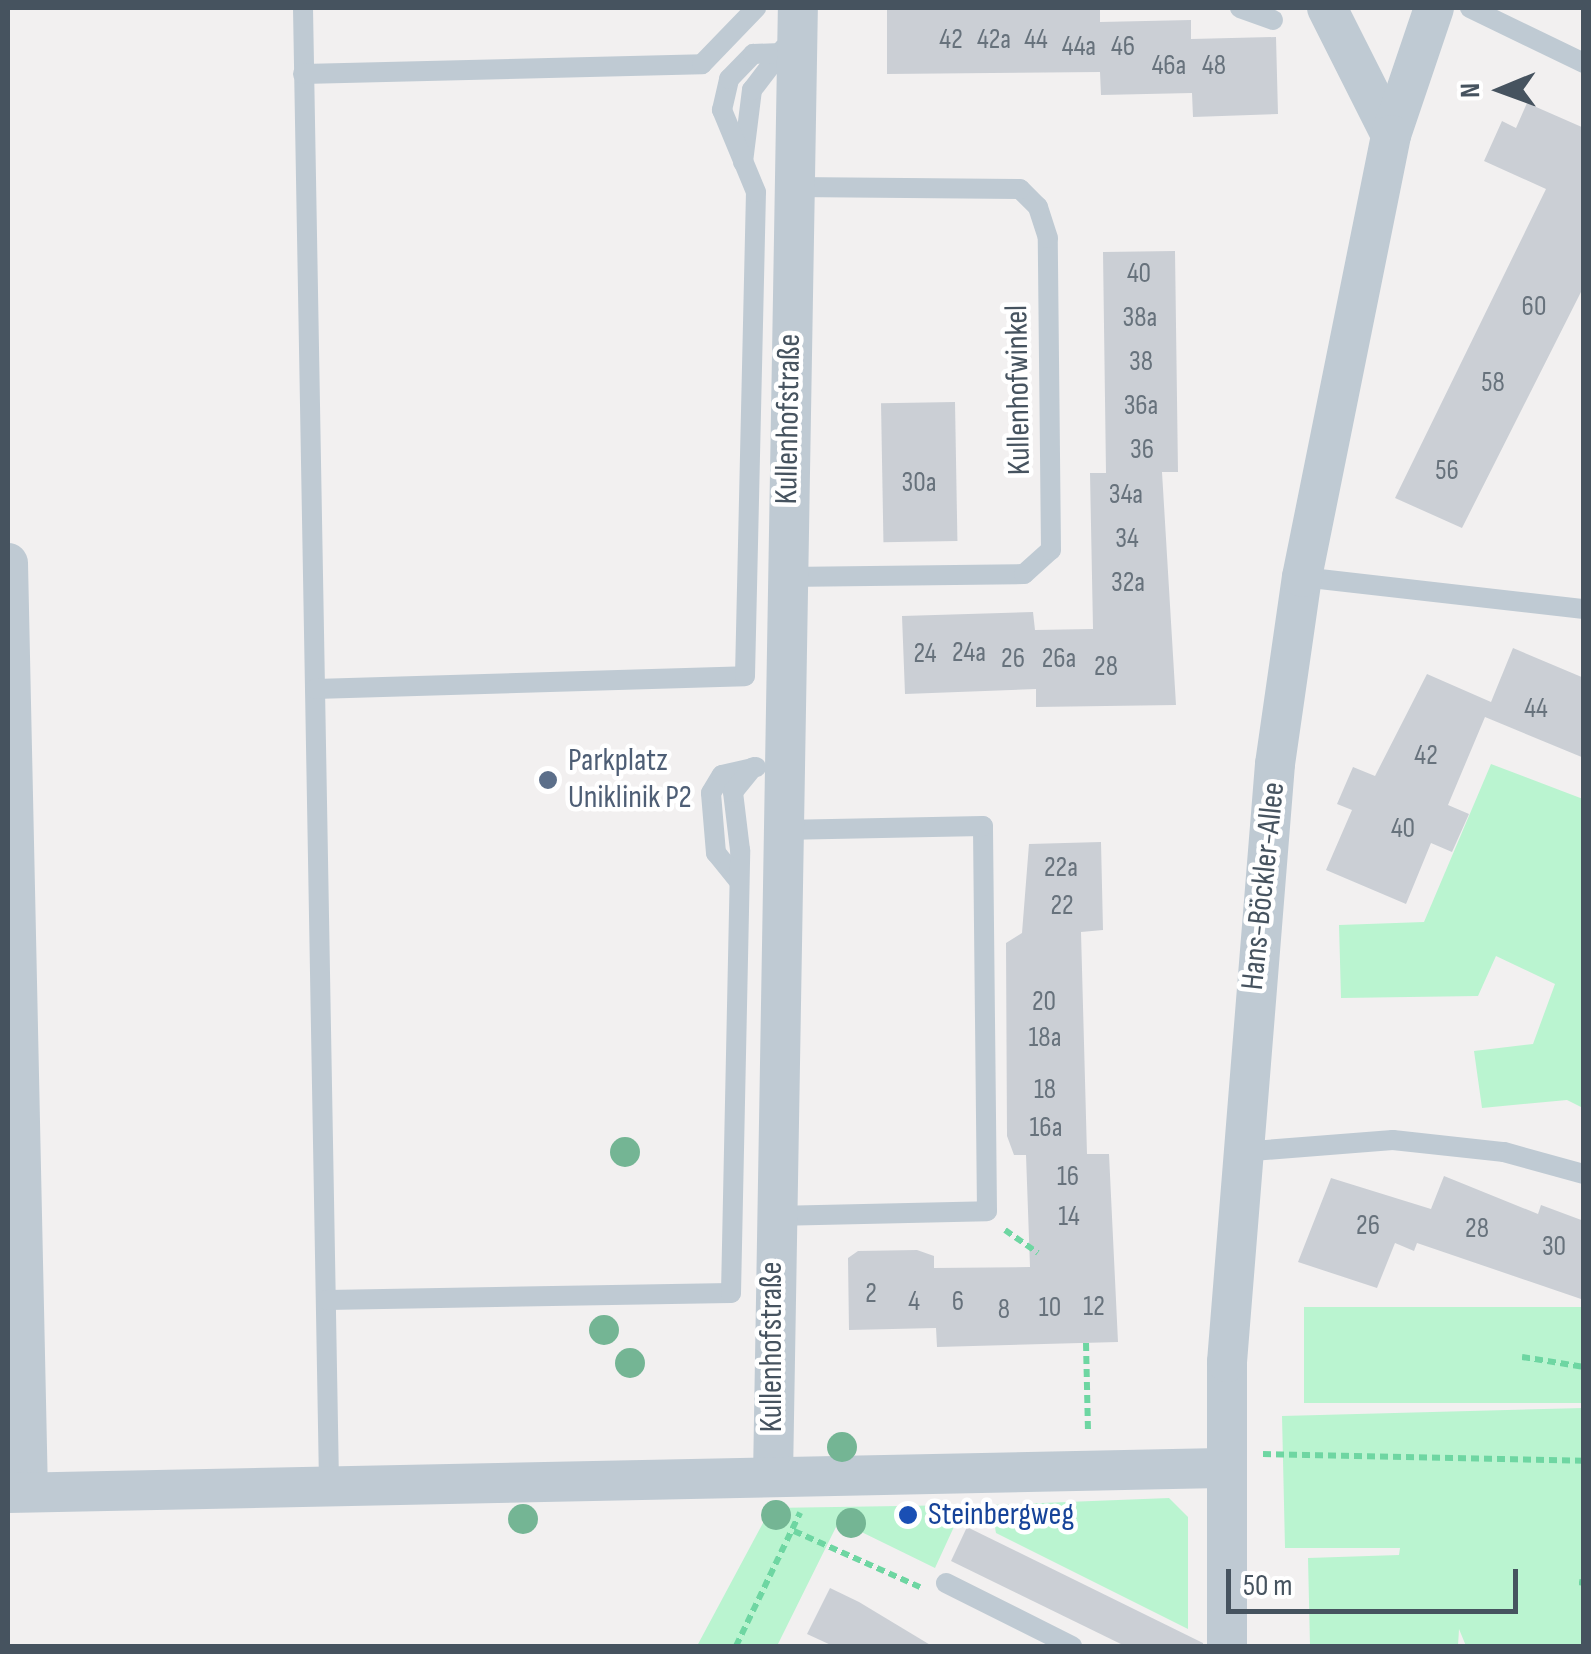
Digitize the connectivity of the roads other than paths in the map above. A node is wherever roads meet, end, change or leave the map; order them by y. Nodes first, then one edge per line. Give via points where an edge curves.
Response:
1 (303, 8) edge
2 (756, 8) edge
3 (1240, 8) edge
4 (1327, 8) edge
5 (1434, 8) edge
6 (1474, 8) edge
7 (1273, 20) dead end
8 (792, 29) edge
9 (1584, 63) edge
10 (303, 74) junction
11 (1391, 135) junction
12 (794, 187) junction
13 (8, 563) edge
14 (786, 577) junction
15 (1302, 577) junction
16 (1584, 609) edge
17 (316, 689) junction
18 (767, 764) junction
19 (780, 830) junction
20 (1239, 1152) junction
21 (1584, 1174) edge
22 (772, 1216) junction
23 (14, 1277) edge
24 (327, 1300) junction
25 (1222, 1460) junction
26 (773, 1477) junction
27 (329, 1486) junction
28 (18, 1492) edge
29 (946, 1583) road end
30 (1072, 1646) edge
31 (1227, 1646) edge

1 - 10 lane
2 - 10 lane via 752,22 702,64
3 - 7 lane
4 - 11 street
5 - 11 street, Hans-Böckler-Allee
6 - 9 lane
8 - 12 street, Kullenhofstraße
8 - 17 lane via 729,79 722,110 756,192 745,676
10 - 17 lane
11 - 15 street, Hans-Böckler-Allee
12 - 14 street, Kullenhofstraße
12 - 14 lane, Kullenhofwinkel via 1020,189 1038,206 1048,238 1051,550 1024,574
13 - 23 street
14 - 18 street, Kullenhofstraße
15 - 16 lane
15 - 20 street, Hans-Böckler-Allee
17 - 24 lane
18 - 19 street, Kullenhofstraße
18 - 24 lane via 733,792 738,880 731,1293
19 - 22 street, Kullenhofstraße
19 - 22 lane, Kullenhofstraße via 983,826 987,1211
20 - 21 lane via 1393,1140 1504,1152
20 - 25 street, Hans-Böckler-Allee
22 - 26 street, Kullenhofstraße
23 - 28 street
24 - 27 lane
25 - 26 street
25 - 31 street, Hans-Böckler-Allee
26 - 27 street
27 - 28 street
29 - 30 lane

